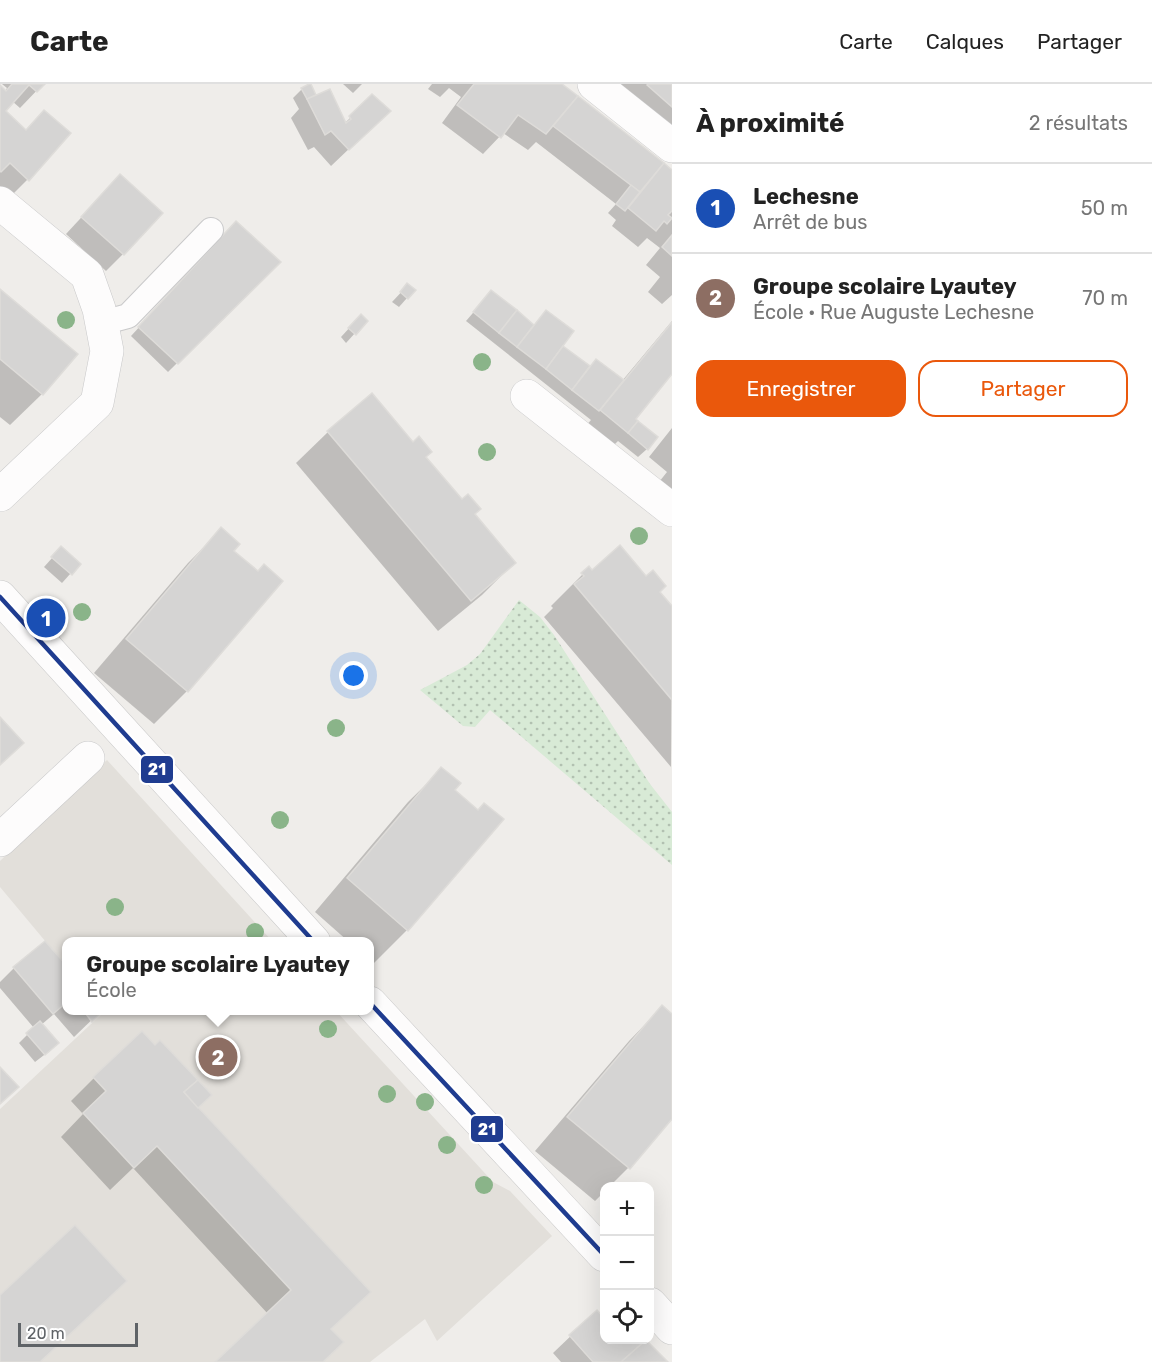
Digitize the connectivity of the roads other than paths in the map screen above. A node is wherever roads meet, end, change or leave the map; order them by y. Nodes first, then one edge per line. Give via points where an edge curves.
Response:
1 (594, 84) edge
2 (672, 146) edge
3 (0, 203) edge
4 (212, 230) dead end
5 (102, 322) junction
6 (526, 396) dead end
7 (0, 495) edge
8 (672, 510) edge
9 (0, 597) edge
10 (88, 758) dead end
11 (0, 840) edge
12 (309, 937) edge
13 (374, 1008) edge
14 (600, 1251) edge
15 (654, 1308) edge
16 (672, 1328) edge

1 - 2 street
3 - 5 street via 87,275
4 - 5 lane via 128,316
5 - 7 street via 107,351 97,404
6 - 8 street
9 - 12 street
10 - 11 street
13 - 14 street
15 - 16 street

